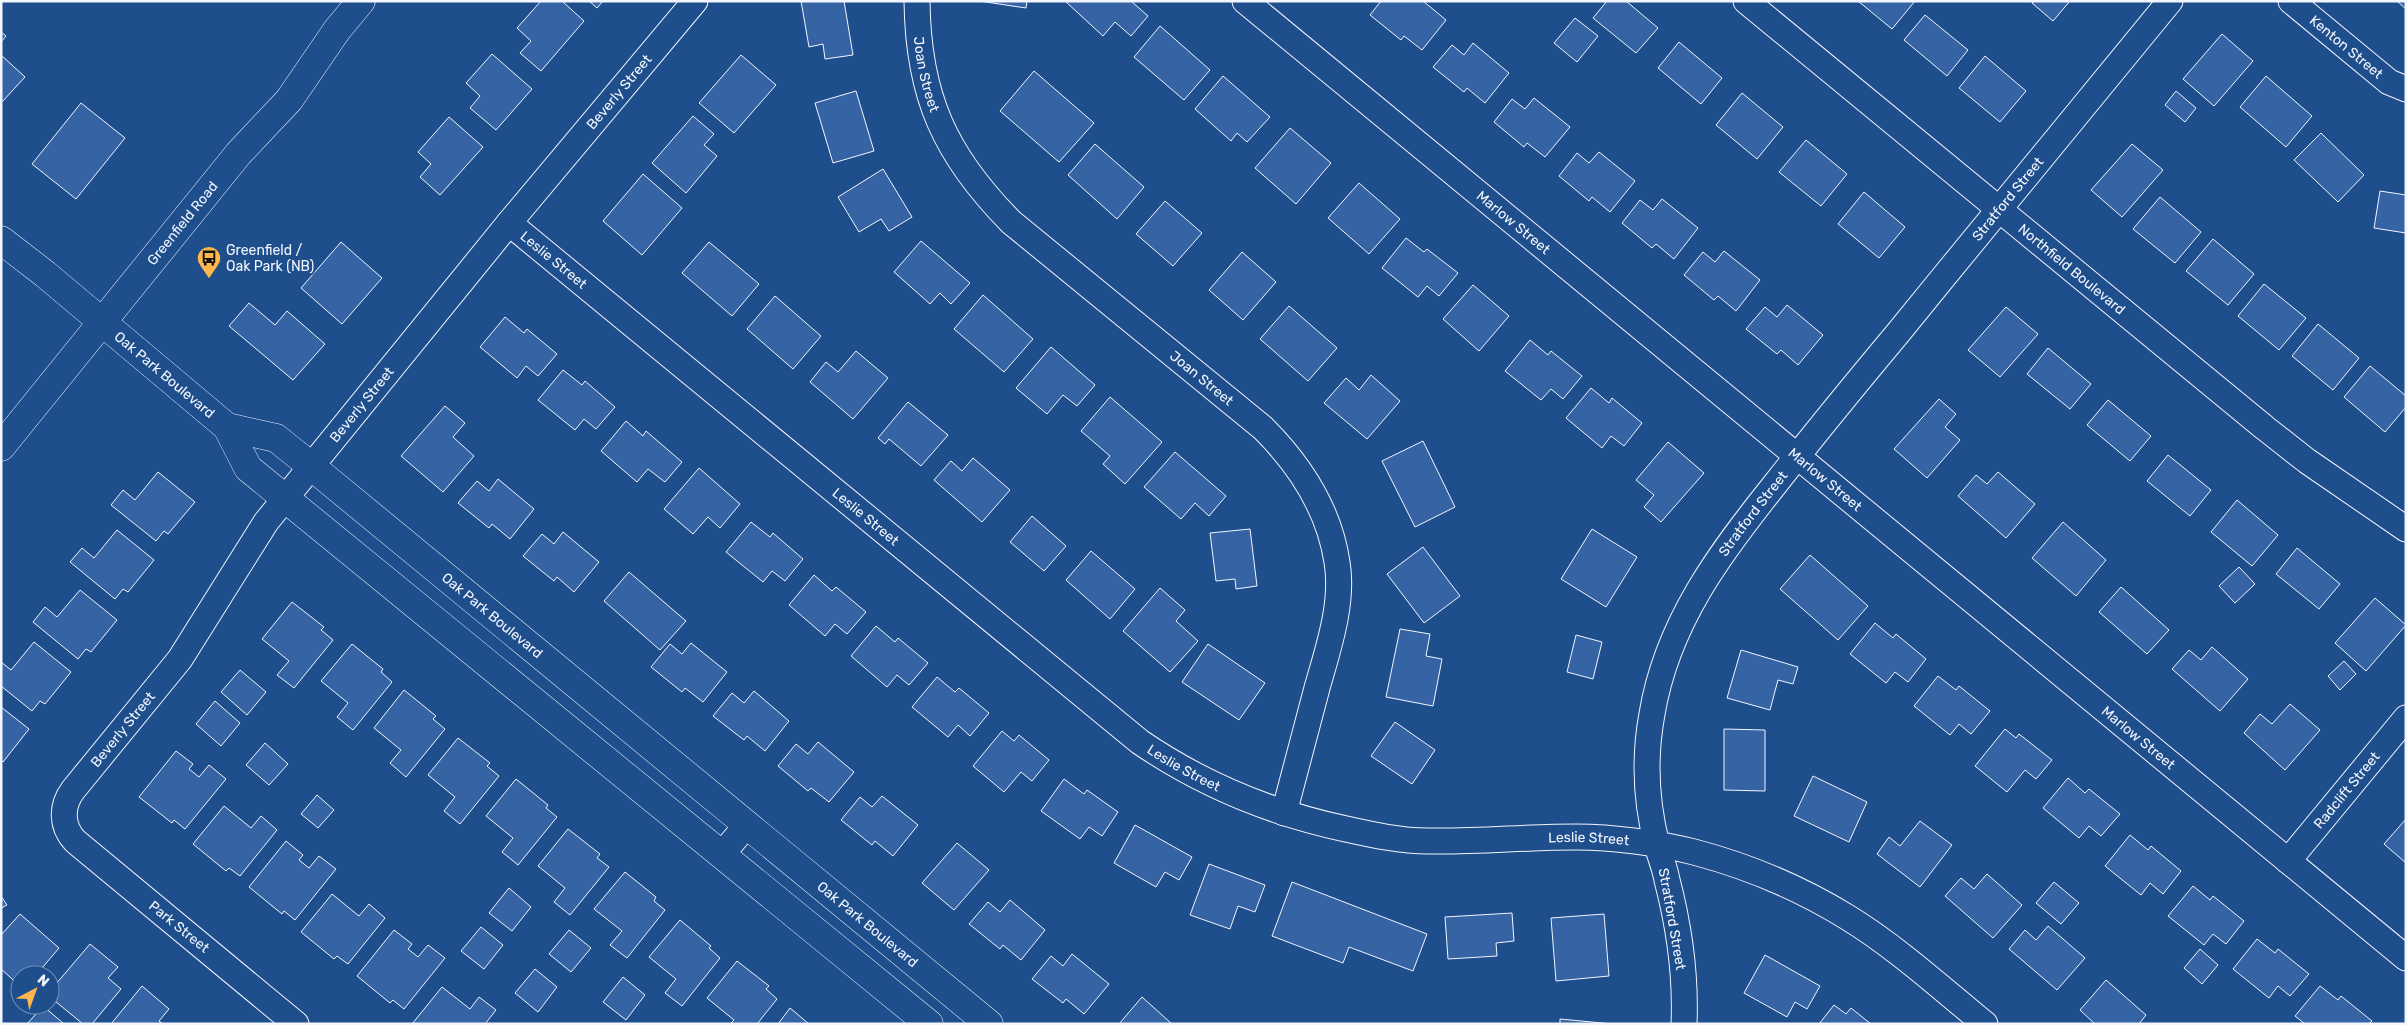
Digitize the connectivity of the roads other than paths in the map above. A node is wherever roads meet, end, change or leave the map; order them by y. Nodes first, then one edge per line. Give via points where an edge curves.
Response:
1 (362, 1) edge
2 (695, 1) edge
3 (917, 1) edge
4 (1245, 1) edge
5 (1746, 1) edge
6 (2170, 1) edge
7 (2291, 1) edge
8 (2406, 89) edge
9 (1999, 209) junction
10 (509, 223) junction
11 (1, 240) edge
12 (102, 324) junction
13 (226, 427) junction
14 (1, 447) edge
15 (1797, 455) junction
16 (311, 466) junction
17 (286, 498) junction
18 (2406, 529) edge
19 (2406, 718) edge
20 (1284, 813) junction
21 (746, 826) junction
22 (66, 827) joint
23 (1657, 846) junction
24 (722, 854) junction
25 (2288, 861) junction
26 (2406, 958) edge
27 (296, 1024) edge
28 (929, 1024) edge
29 (989, 1024) edge
30 (1684, 1024) edge
31 (1985, 1024) edge

1 - 12 street, Greenfield Road via 337,30 289,100 239,153
2 - 10 street, Beverly Street
3 - 20 street, Joan Street via 921,62 936,116 964,167 990,200 1017,226 1263,428 1298,467 1317,498 1338,562 1338,588 1333,631
4 - 15 street, Marlow Street
5 - 9 street, Northfield Boulevard
6 - 9 street, Stratford Street
7 - 8 street, Kenton Street via 2389,82
9 - 15 street, Stratford Street
9 - 18 street, Northfield Boulevard via 2264,428
10 - 16 street, Beverly Street
10 - 20 street, Leslie Street via 1140,742 1168,762 1209,784
11 - 12 street, Oak Park Boulevard via 46,274
12 - 13 street, Oak Park Boulevard
12 - 14 street, Greenfield Road
13 - 16 street, Oak Park Boulevard via 276,438
13 - 17 street, Oak Park Boulevard via 248,468
15 - 23 street, Stratford Street via 1701,583 1668,651 1652,714 1647,759 1650,812
15 - 25 street, Marlow Street
16 - 17 street, Beverly Street
16 - 21 street, Oak Park Boulevard
17 - 22 street, Beverly Street via 266,522 180,659 69,795 64,808
17 - 24 street, Oak Park Boulevard
19 - 25 street, Radclift Street
20 - 23 street, Leslie Street via 1376,836 1425,841 1578,837 1620,839
21 - 24 street
21 - 29 street, Oak Park Boulevard
22 - 27 street, Park Street via 75,841 92,856
23 - 30 street, Stratford Street via 1668,881 1679,941
23 - 31 street, Leslie Street via 1731,863 1773,879 1847,916
24 - 28 street, Oak Park Boulevard
25 - 26 street, Marlow Street

